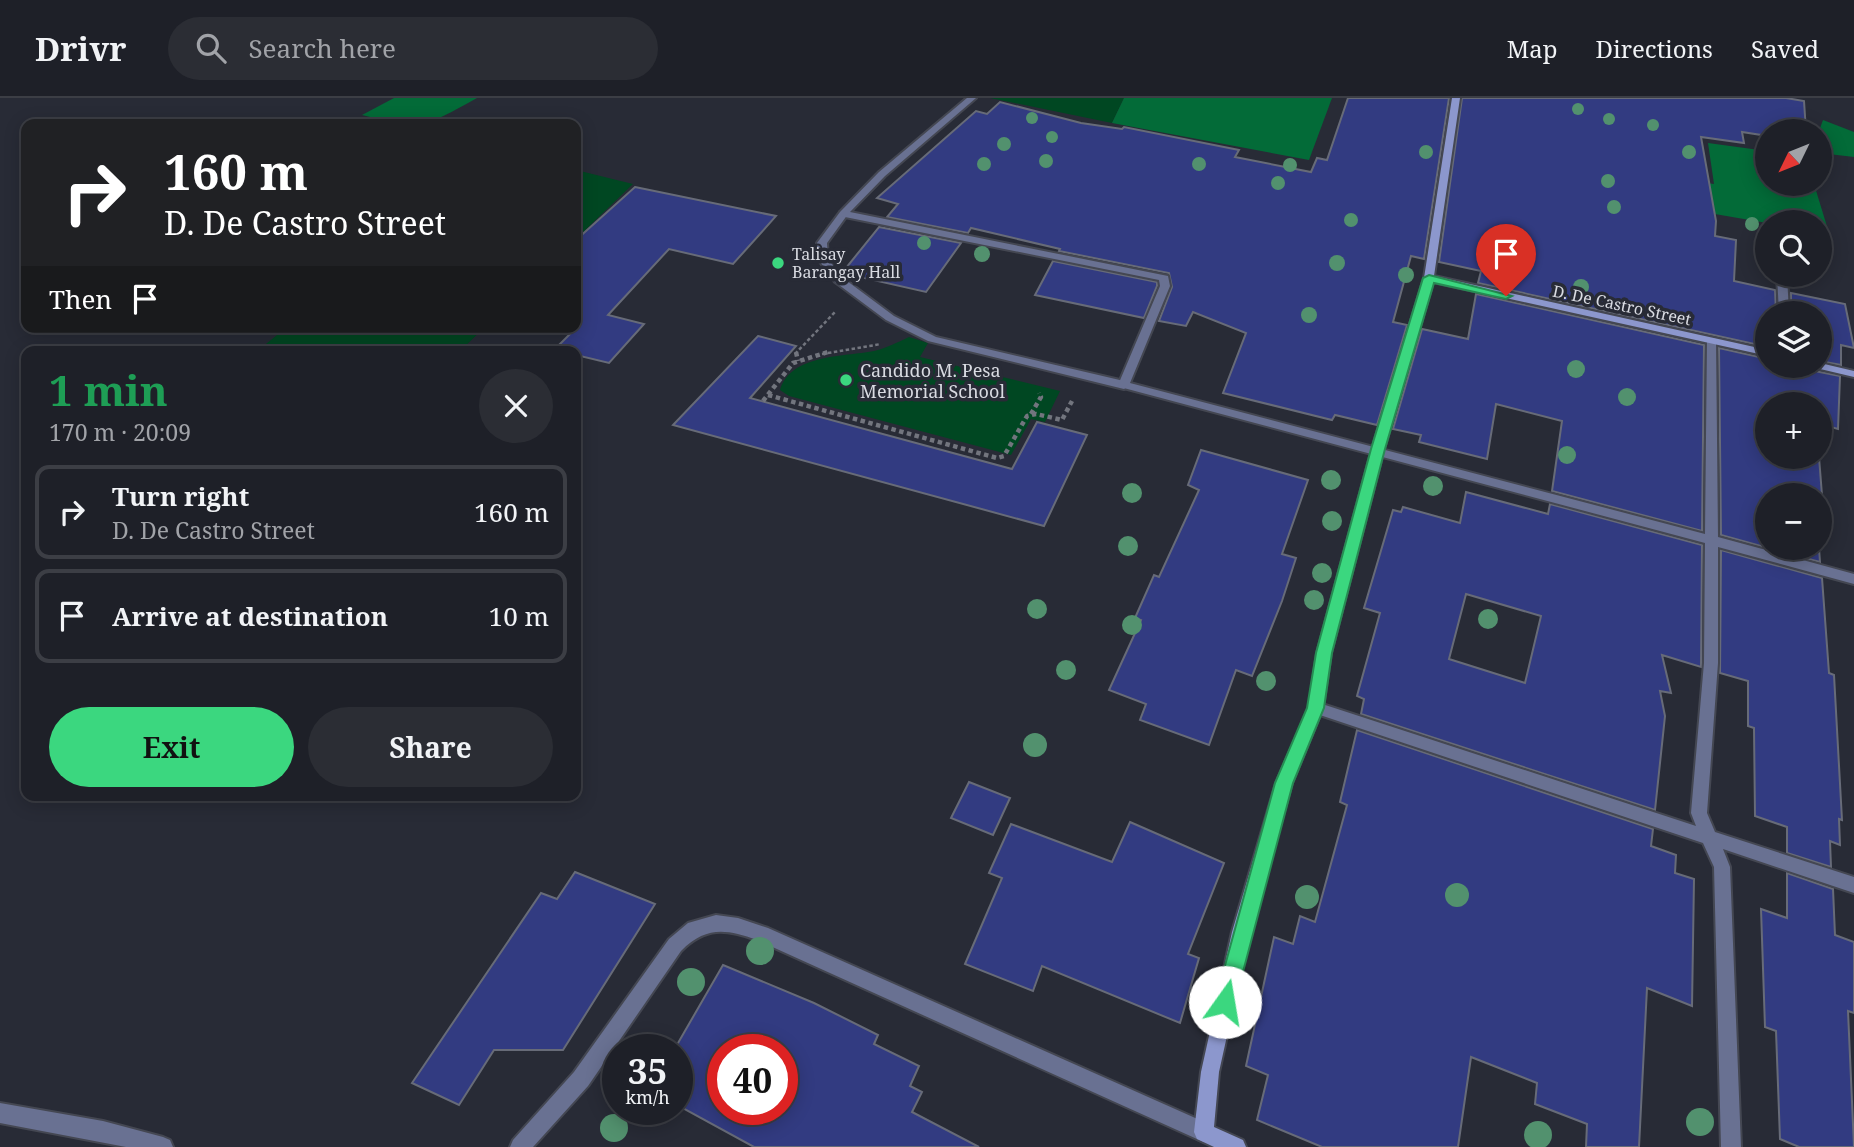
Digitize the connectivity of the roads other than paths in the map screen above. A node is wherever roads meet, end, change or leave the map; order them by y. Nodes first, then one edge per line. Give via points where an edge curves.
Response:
1 (972, 98) edge
2 (1456, 98) edge
3 (843, 214) junction
4 (1429, 278) junction
5 (1712, 341) junction
6 (1755, 350) edge
7 (1832, 369) edge
8 (1854, 374) edge
9 (1124, 385) junction
10 (1378, 449) junction
11 (1714, 539) junction
12 (1854, 579) edge
13 (1316, 708) junction
14 (1711, 836) junction
15 (1854, 886) edge
16 (0, 1114) edge
17 (1204, 1132) junction
18 (163, 1147) edge
19 (520, 1147) edge
20 (1236, 1147) edge
21 (1731, 1147) edge

1 - 3 street
2 - 4 street
3 - 9 street via 822,243 821,253 831,272 910,330 932,340
3 - 9 street via 1164,278 1165,286
4 - 5 street, D. De Castro Street
4 - 10 street
5 - 6 street, D. De Castro Street
5 - 11 street
7 - 8 street
9 - 10 street
10 - 11 street via 1655,527
10 - 13 street via 1324,653
11 - 12 street
11 - 14 street via 1711,663 1699,806 1700,819
13 - 14 street
13 - 17 street via 1284,783 1241,932 1210,1072
14 - 15 street
14 - 21 street via 1722,867
16 - 18 street via 103,1131
17 - 19 street via 762,934 740,925 709,922 695,926 675,945 581,1079
17 - 20 street

